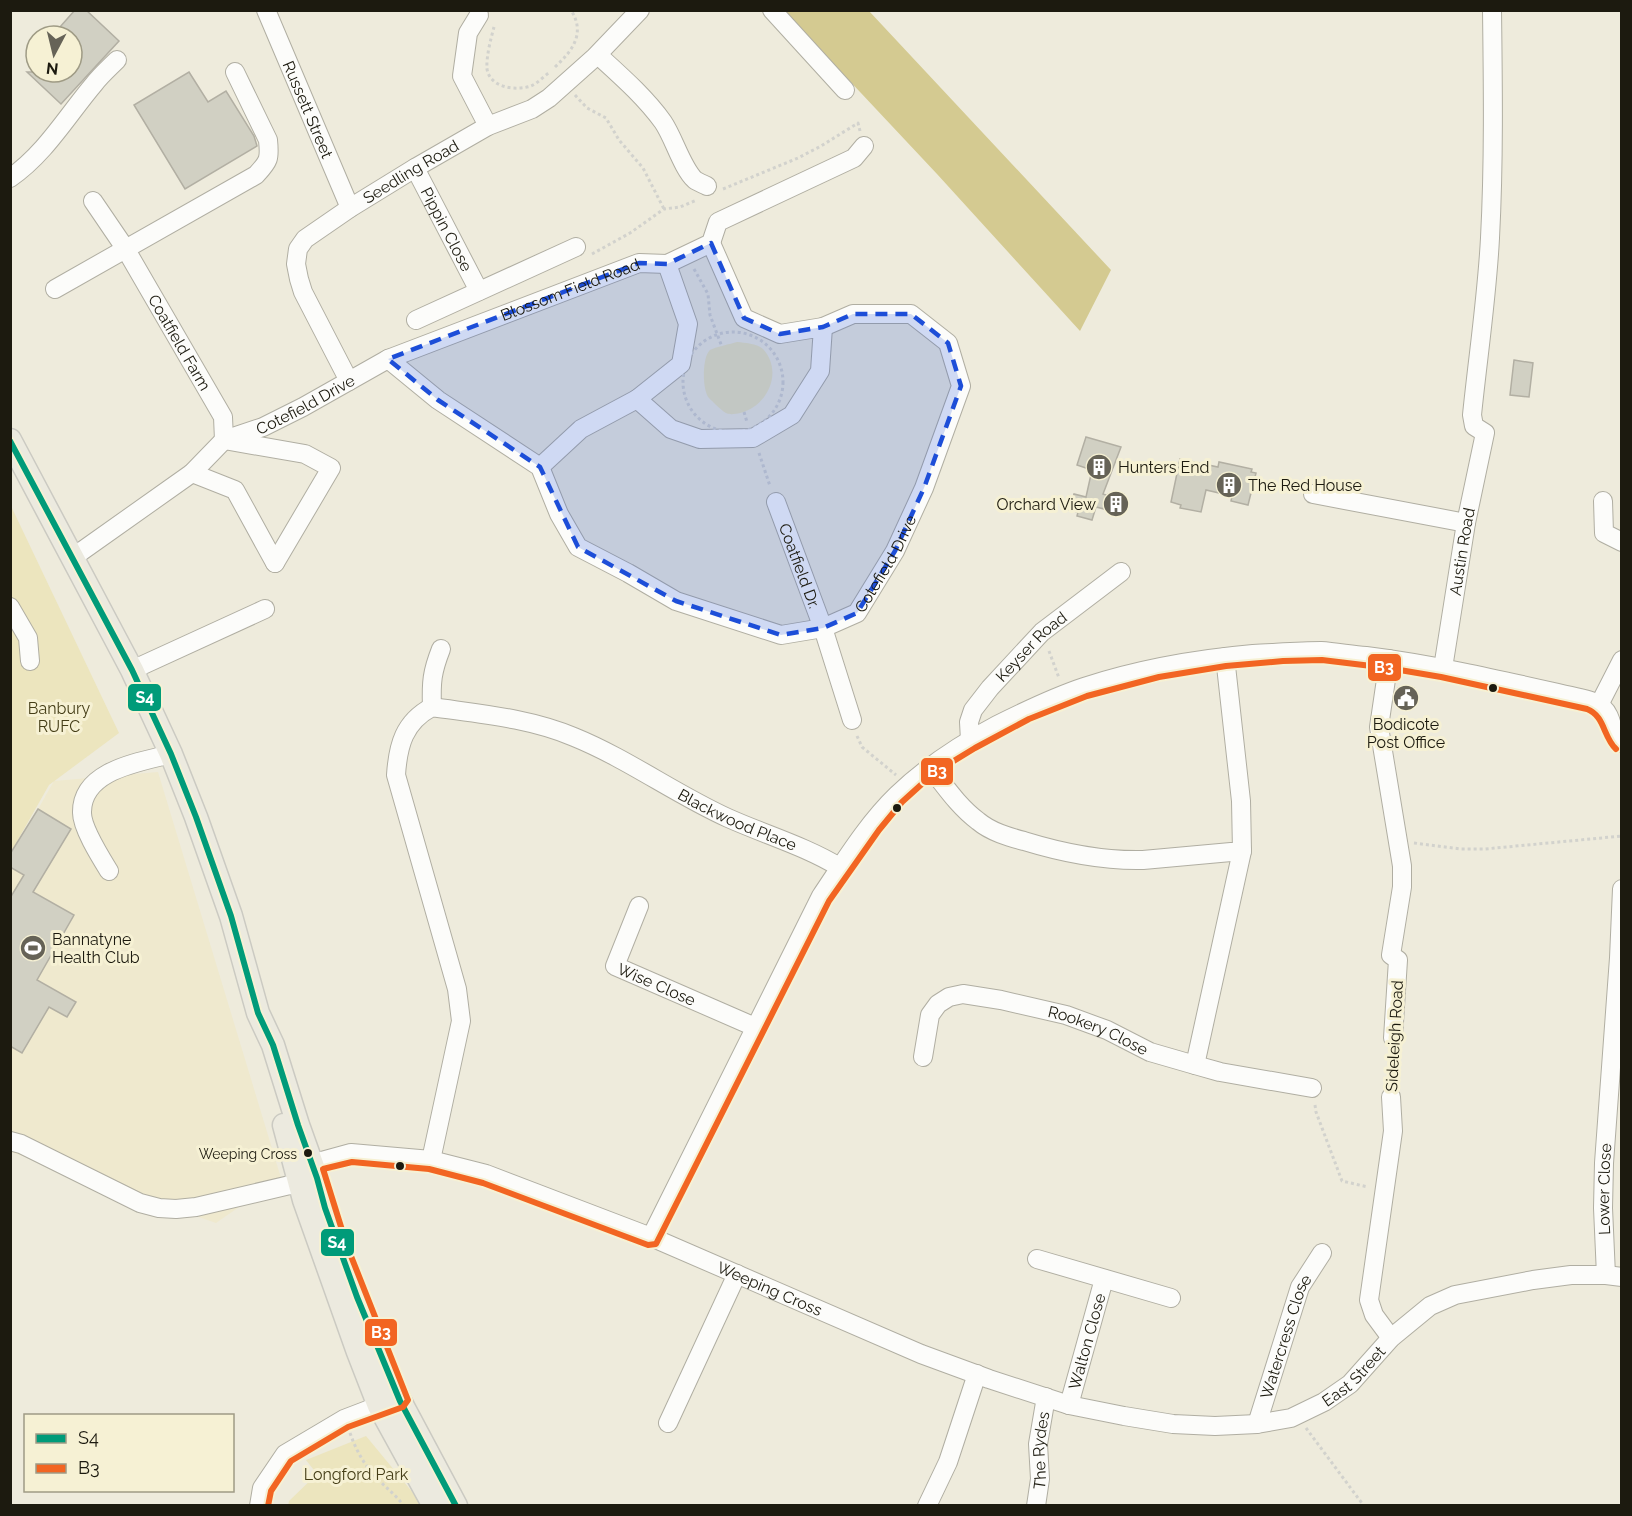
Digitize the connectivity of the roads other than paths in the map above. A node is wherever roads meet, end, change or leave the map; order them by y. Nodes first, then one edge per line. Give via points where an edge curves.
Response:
1 (266, 10) edge
2 (640, 10) edge
3 (772, 10) edge
4 (1492, 10) edge
5 (487, 17) road end
6 (598, 55) junction
7 (117, 60) dead end
8 (235, 72) dead end
9 (845, 90) dead end
10 (488, 126) junction
11 (864, 146) dead end
12 (415, 168) junction
13 (10, 178) edge
14 (707, 186) dead end
15 (93, 201) dead end
16 (350, 208) junction
17 (711, 243) junction
18 (576, 247) dead end
19 (125, 248) junction
20 (667, 264) junction
21 (56, 289) dead end
22 (479, 291) junction
23 (416, 320) dead end
24 (823, 327) junction
25 (388, 359) junction
26 (349, 381) junction
27 (637, 399) junction
28 (10, 440) edge
29 (224, 440) junction
30 (540, 467) junction
31 (192, 473) junction
32 (1312, 494) dead end
33 (1603, 501) dead end
34 (776, 502) road end
35 (1466, 524) junction
36 (1622, 542) edge
37 (72, 558) junction
38 (1121, 572) dead end
39 (10, 607) edge
40 (265, 609) dead end
41 (823, 628) junction
42 (441, 649) dead end
43 (1225, 657) junction
44 (1389, 659) junction
45 (1622, 660) edge
46 (30, 662) dead end
47 (1443, 668) junction
48 (132, 670) junction
49 (1599, 705) junction
50 (432, 707) junction
51 (852, 720) road end
52 (970, 740) junction
53 (1622, 743) edge
54 (171, 754) junction
55 (929, 766) junction
56 (1242, 851) junction
57 (841, 868) junction
58 (109, 871) dead end
59 (1622, 889) edge
60 (639, 906) dead end
61 (1620, 958) edge
62 (755, 1027) junction
63 (1393, 1038) road end
64 (923, 1057) dead end
65 (1195, 1065) junction
66 (1312, 1088) road end
67 (1391, 1097) road end
68 (10, 1141) edge
69 (431, 1160) junction
70 (306, 1173) junction
71 (651, 1237) junction
72 (1322, 1253) dead end
73 (1037, 1259) dead end
74 (737, 1274) junction
75 (1614, 1276) edge
76 (1104, 1279) junction
77 (1171, 1298) dead end
78 (1391, 1338) junction
79 (977, 1374) junction
80 (1046, 1397) junction
81 (389, 1402) junction
82 (1069, 1405) junction
83 (668, 1423) dead end
84 (1257, 1424) junction
85 (259, 1506) edge
86 (434, 1506) edge
87 (456, 1506) edge
88 (927, 1506) edge
89 (1036, 1506) edge

1 - 16 street, Russett Street
2 - 6 street, Seedling Road
3 - 9 street
4 - 35 street, Austin Road via 1490,239 1472,415 1474,426 1485,433
5 - 10 street via 468,33 462,76
6 - 10 street, Seedling Road via 532,109
6 - 14 street via 641,95 672,136 694,179
7 - 13 street via 58,132
8 - 19 street via 268,140 267,163 256,175
10 - 12 street, Seedling Road
11 - 17 street via 854,158 718,222
12 - 16 street, Seedling Road
12 - 22 street, Pippin Close
15 - 19 street, Coatfield Farm
16 - 26 street, Seedling Road via 305,238 298,249 296,264 303,292
17 - 20 street, Blossom Field Road
17 - 24 street, Cotefield Drive via 744,318 780,334
18 - 22 street
19 - 21 street
19 - 29 street, Coatfield Farm via 224,417
20 - 25 street, Blossom Field Road via 639,264
20 - 27 street via 688,324 681,364
22 - 23 street
24 - 27 street via 820,371 792,415 752,434 700,440 671,429
24 - 41 street, Cotefield Drive via 854,314 911,314 948,343 961,386 924,488 895,551 857,613
25 - 26 street, Cotefield Drive
25 - 30 street via 438,400
26 - 29 street, Cotefield Drive via 264,427
27 - 30 street via 581,429
28 - 37 main road
29 - 31 street, Cotefield Drive
29 - 31 street via 304,454 331,468 275,563 235,490
30 - 41 street, Cotefield Drive via 558,514 578,547 676,601 718,615 780,635
31 - 37 street, Cotefield Drive
32 - 35 street
33 - 36 street via 1604,533
34 - 41 street, Coatfield Dr.
35 - 47 street, Austin Road
37 - 48 main road
38 - 52 street, Keyser Road via 1042,632 990,688 969,722
39 - 46 street via 28,638
40 - 48 street
41 - 51 street, Coatfield Dr.
42 - 50 street via 431,683
43 - 44 street via 1322,651
43 - 52 street via 1157,668 1084,687 1025,711
43 - 56 street via 1241,801
44 - 47 street
44 - 63 street, Sideleigh Road via 1379,727 1402,866 1391,955 1398,960
45 - 49 street
47 - 49 street
48 - 54 main road
49 - 53 street via 1609,715 1613,734
50 - 57 street, Blackwood Place via 525,721 573,736 728,818 822,856
50 - 69 street via 420,714 405,732 397,755 396,775 457,989 461,1021
52 - 55 street
54 - 58 street via 119,767 90,787 82,814
54 - 70 main road via 231,916 258,1013 260,1048 285,1127
55 - 56 street via 980,823 1002,835 1039,846 1126,861
55 - 57 street via 896,796
56 - 65 street
57 - 62 street via 821,896
59 - 61 street, Lower Close
60 - 62 street, Wise Close via 615,966
61 - 75 street, Lower Close via 1603,1208
62 - 71 street
64 - 65 street, Rookery Close via 930,1015 938,1004 963,994 1066,1016 1107,1030 1150,1052
65 - 66 street, Rookery Close
67 - 78 street, Sideleigh Road via 1393,1131 1369,1300 1374,1315
68 - 70 street, Weeping Cross via 140,1203 159,1208 196,1207
69 - 70 street, Weeping Cross via 351,1153
69 - 71 street, Weeping Cross via 486,1174
70 - 81 main road via 325,1208
71 - 74 street, Weeping Cross
72 - 84 street, Watercress Close via 1300,1287
73 - 76 street, Walton Close
74 - 79 street, Weeping Cross via 921,1354
74 - 83 street
75 - 78 street, East Street via 1571,1275 1455,1295 1430,1306
76 - 77 street, Walton Close
76 - 82 street, Walton Close
78 - 84 street, East Street via 1350,1384 1324,1402 1291,1418
79 - 80 street, Weeping Cross
79 - 88 street via 948,1462
80 - 82 street, Weeping Cross
80 - 89 street, The Rydes via 1038,1444 1040,1479
81 - 85 street via 344,1419 285,1454 262,1488
81 - 86 main road
81 - 87 main road
82 - 84 street, East Street via 1173,1424

